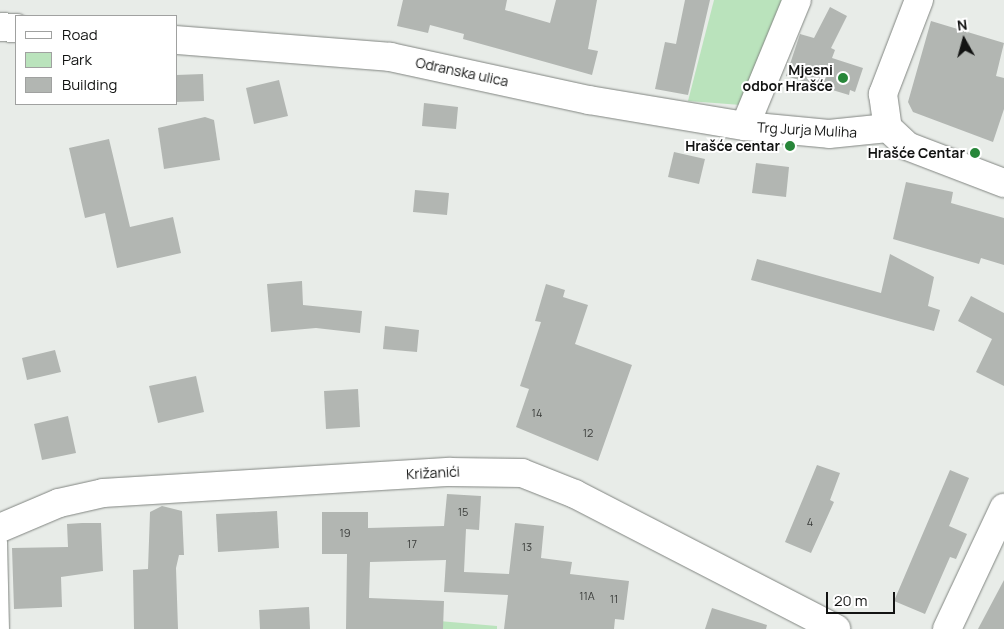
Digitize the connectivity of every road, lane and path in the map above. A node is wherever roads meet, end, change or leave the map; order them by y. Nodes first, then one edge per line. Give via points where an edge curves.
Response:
1 (797, 0) edge
2 (919, 0) edge
3 (0, 27) edge
4 (15, 28) edge
5 (178, 40) edge
6 (745, 126) junction
7 (888, 128) junction
8 (1004, 183) edge
9 (1004, 508) edge
10 (0, 528) edge
11 (0, 542) edge
12 (2, 629) edge
13 (836, 629) edge
14 (947, 629) edge

1 - 6 street
2 - 7 street via 884,94
3 - 4 street
5 - 6 street, Odranska ulica via 390,57 589,100
6 - 7 street, Trg Jurja Muliha via 829,134
7 - 8 street via 907,146
9 - 14 street
10 - 13 street, Križanići via 59,502 103,493 450,472 522,473 575,494
11 - 12 lane

